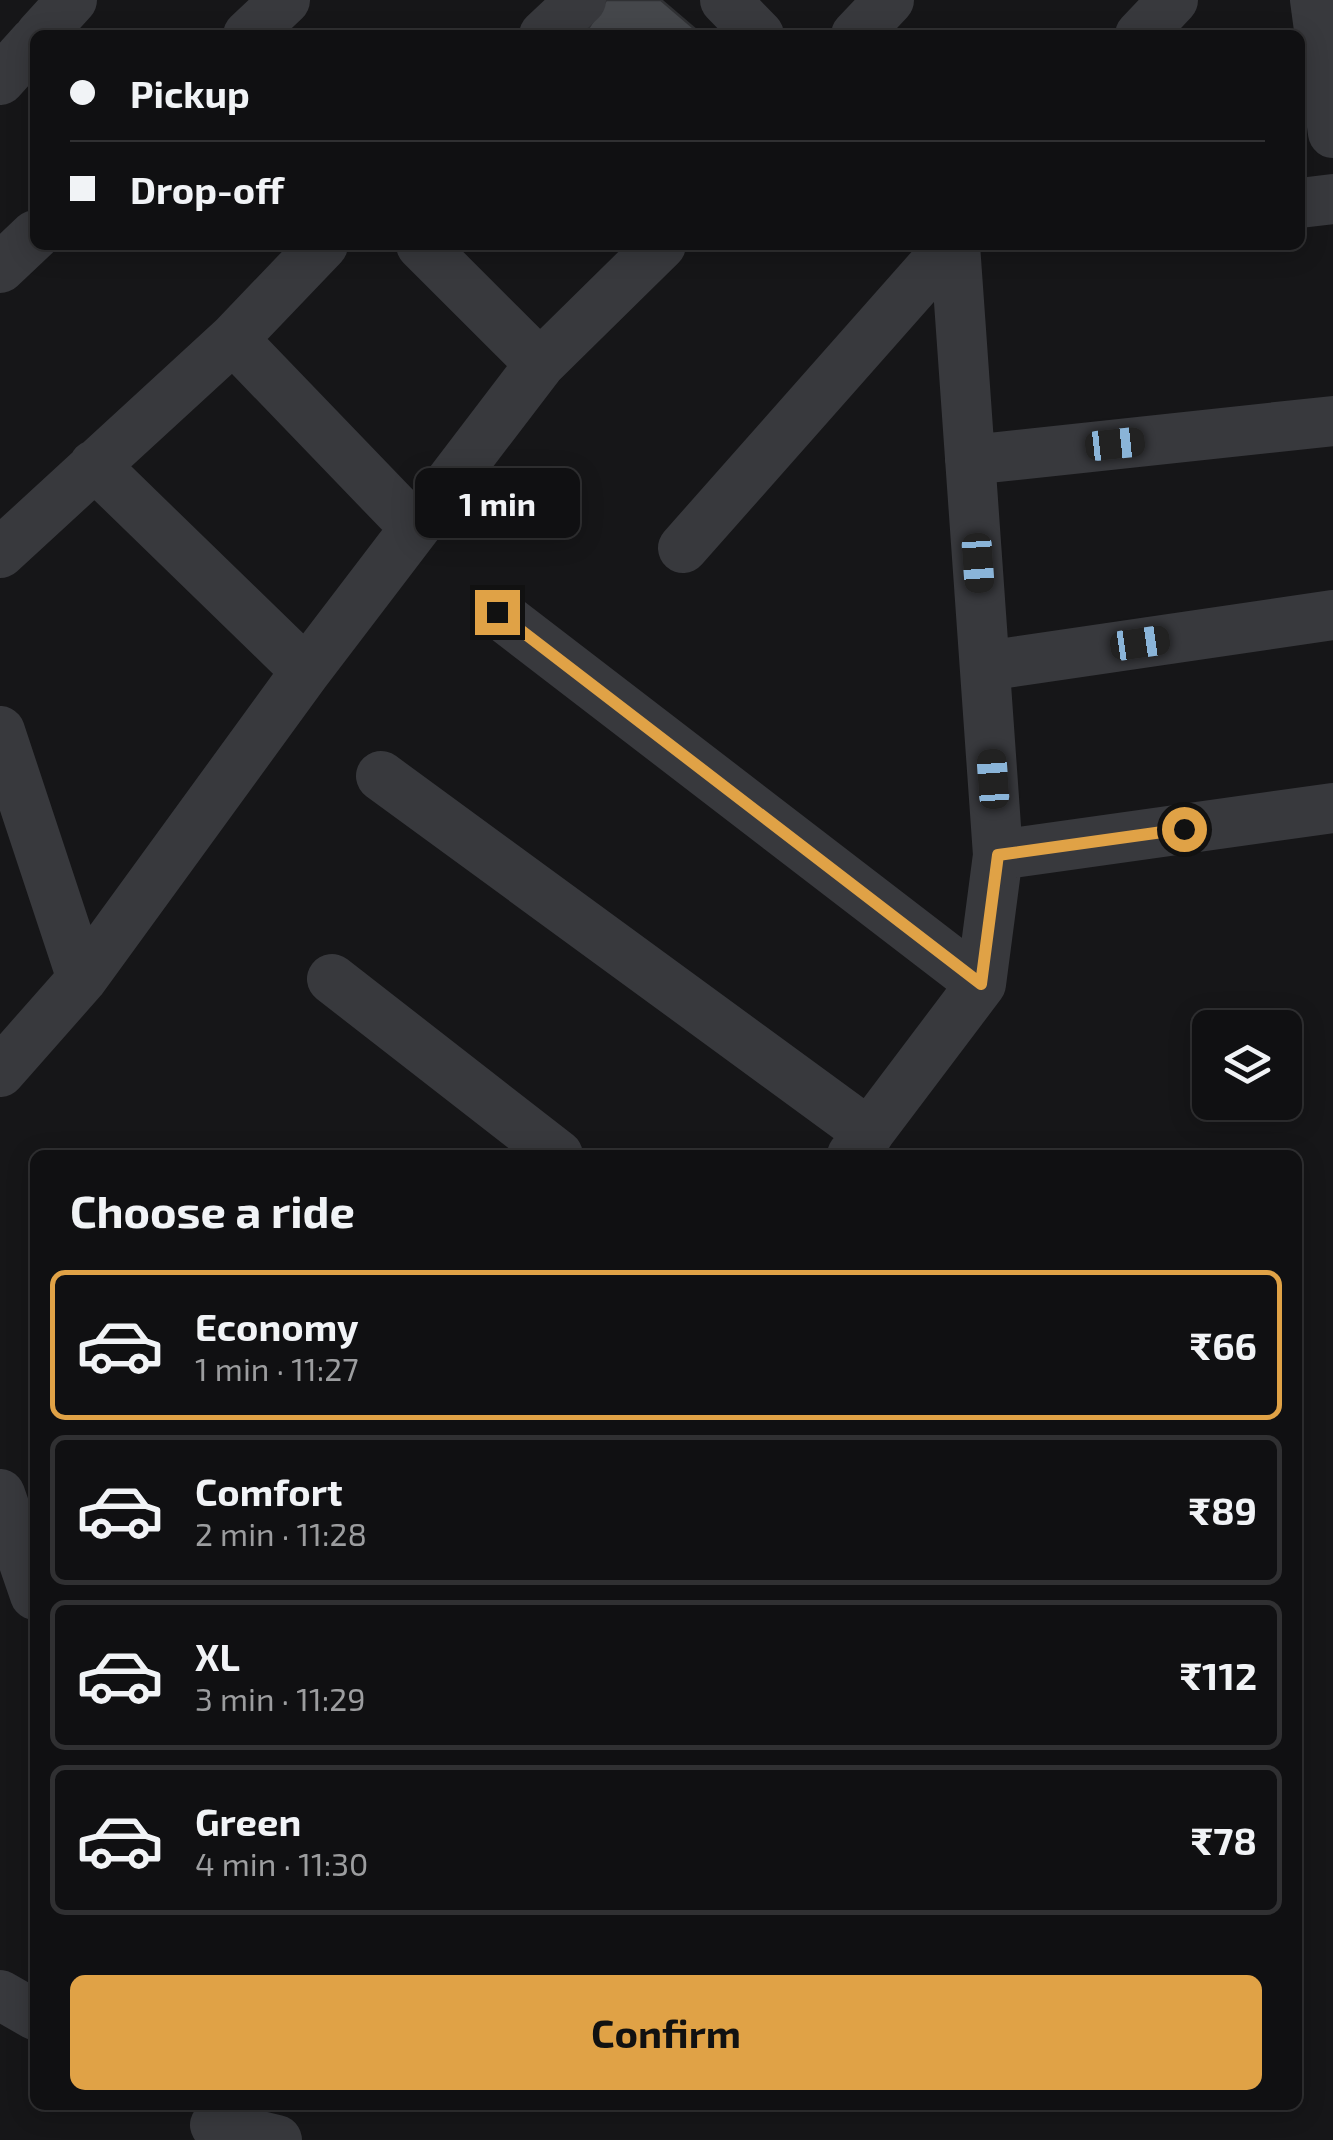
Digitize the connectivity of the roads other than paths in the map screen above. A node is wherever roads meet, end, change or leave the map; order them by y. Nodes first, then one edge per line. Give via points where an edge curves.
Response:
1 (72, 0) edge
2 (285, 0) edge
3 (581, 0) edge
4 (725, 0) edge
5 (889, 0) edge
6 (1172, 0) edge
7 (1315, 0) edge
8 (45, 30) edge
9 (253, 30) edge
10 (549, 30) edge
11 (755, 30) edge
12 (861, 30) edge
13 (1145, 30) edge
14 (30, 47) edge
15 (0, 80) edge
16 (1333, 133) edge
17 (1333, 199) edge
18 (1305, 202) edge
19 (30, 240) edge
20 (318, 250) edge
21 (427, 250) edge
22 (656, 250) edge
23 (949, 250) edge
24 (953, 250) edge
25 (0, 268) edge
26 (233, 340) junction
27 (540, 364) junction
28 (1333, 421) edge
29 (970, 460) junction
30 (94, 466) junction
31 (415, 528) junction
32 (683, 548) dead end
33 (0, 553) edge
34 (497, 612) dead end
35 (1333, 615) edge
36 (985, 666) junction
37 (306, 672) junction
38 (0, 731) edge
39 (381, 776) dead end
40 (1333, 808) edge
41 (998, 855) junction
42 (82, 979) junction
43 (332, 979) dead end
44 (981, 984) junction
45 (0, 1072) edge
46 (861, 1144) edge
47 (552, 1150) edge
48 (0, 1494) edge
49 (30, 1581) edge
50 (0, 1994) edge
51 (30, 2011) edge
52 (214, 2123) edge
53 (277, 2140) edge

1 - 8 street
2 - 9 street
3 - 10 street
4 - 11 street
5 - 12 street
6 - 13 street
7 - 16 street
14 - 15 street
17 - 18 street
19 - 25 street
20 - 26 street
21 - 27 street
22 - 27 street
23 - 32 street
24 - 29 street
26 - 30 street
26 - 31 street
27 - 31 street
28 - 29 street
29 - 36 street
30 - 33 street
30 - 37 street
31 - 37 street
34 - 44 street
35 - 36 street
36 - 41 street
37 - 42 street
38 - 42 street
39 - 46 street
40 - 41 street
41 - 44 street
42 - 45 street
43 - 47 street
44 - 46 street
48 - 49 street
50 - 51 street
52 - 53 street

